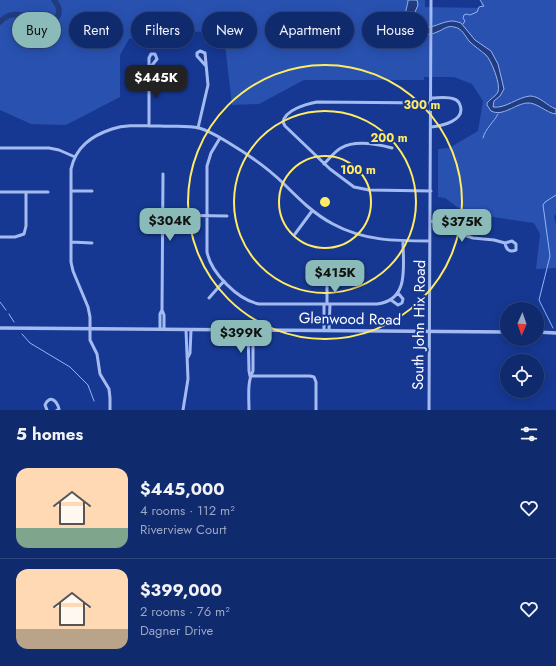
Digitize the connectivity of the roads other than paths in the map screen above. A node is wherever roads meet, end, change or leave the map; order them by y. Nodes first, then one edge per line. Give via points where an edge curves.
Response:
1 (431, 0) edge
2 (206, 66) junction
3 (149, 69) junction
4 (431, 98) junction
5 (431, 103) junction
6 (149, 126) junction
7 (431, 127) junction
8 (198, 128) junction
9 (220, 138) junction
10 (0, 148) edge
11 (392, 148) dead end
12 (75, 157) junction
13 (324, 164) junction
14 (163, 174) dead end
15 (71, 191) junction
16 (92, 191) dead end
17 (431, 191) junction
18 (0, 192) edge
19 (48, 192) dead end
20 (26, 193) junction
21 (312, 211) junction
22 (163, 215) junction
23 (206, 215) junction
24 (227, 216) dead end
25 (430, 221) junction
26 (295, 234) dead end
27 (0, 237) edge
28 (403, 241) junction
29 (430, 241) junction
30 (70, 242) junction
31 (92, 243) dead end
32 (505, 243) dead end
33 (224, 281) junction
34 (327, 284) dead end
35 (398, 293) junction
36 (209, 298) dead end
37 (391, 300) junction
38 (327, 304) junction
39 (162, 310) junction
40 (0, 328) edge
41 (90, 329) junction
42 (160, 329) junction
43 (164, 329) junction
44 (188, 330) junction
45 (248, 330) junction
46 (253, 330) junction
47 (324, 330) junction
48 (329, 330) junction
49 (429, 331) junction
50 (500, 332) edge
51 (544, 332) edge
52 (556, 333) edge
53 (250, 376) junction
54 (47, 410) edge
55 (59, 410) edge
56 (110, 410) edge
57 (183, 410) edge
58 (249, 410) edge
59 (316, 410) edge
60 (429, 410) edge

1 - 4 street, South John Hix Road
2 - 2 street via 205,53 200,51 197,53 198,58
2 - 8 street via 208,85
3 - 3 street via 149,56 155,54 157,59
3 - 6 street
4 - 5 street, South John Hix Road
4 - 7 street via 454,99 461,109 450,123
5 - 7 street, South John Hix Road
5 - 13 street via 317,102 288,113 283,120 285,126
6 - 8 street
6 - 12 street via 122,126 104,132 87,141
7 - 17 street, South John Hix Road
8 - 9 street
9 - 21 street via 263,166
9 - 23 street via 207,166
10 - 12 street via 49,148
11 - 13 street via 350,145 337,151
12 - 15 street via 71,169
13 - 17 street via 348,183 361,189
14 - 22 street
15 - 16 street
15 - 30 street
17 - 25 street, South John Hix Road
18 - 20 street
19 - 20 street
20 - 27 street via 24,234 15,238
21 - 26 street
21 - 28 street via 354,234 379,240
22 - 23 street
22 - 39 street
23 - 24 street
23 - 33 street via 208,257
25 - 29 street, South John Hix Road
25 - 32 street via 468,237
28 - 29 street
28 - 35 street via 403,280
29 - 49 street, South John Hix Road
30 - 31 street
30 - 41 street via 72,267 88,307
33 - 36 street
33 - 38 street via 240,297 254,303
34 - 38 street
35 - 37 street
35 - 37 street via 403,298 402,304 398,305
37 - 38 street via 377,304
38 - 47 street
38 - 48 street
39 - 42 street
39 - 43 street
40 - 41 street, Glenwood Road
41 - 42 street, Glenwood Road
41 - 56 street via 90,340 97,354 99,369 109,389
42 - 43 street, Glenwood Road
43 - 44 street, Glenwood Road
44 - 45 street, Glenwood Road
44 - 57 street via 188,383
45 - 46 street, Glenwood Road
45 - 53 street
46 - 47 street, Glenwood Road
46 - 53 street via 253,371
47 - 48 street, Glenwood Road
48 - 49 street, Glenwood Road
49 - 50 street, Glenwood Road
49 - 60 street, South John Hix Road
51 - 52 street
53 - 58 street
53 - 59 street via 315,378
54 - 55 street via 45,404 51,399 56,401

